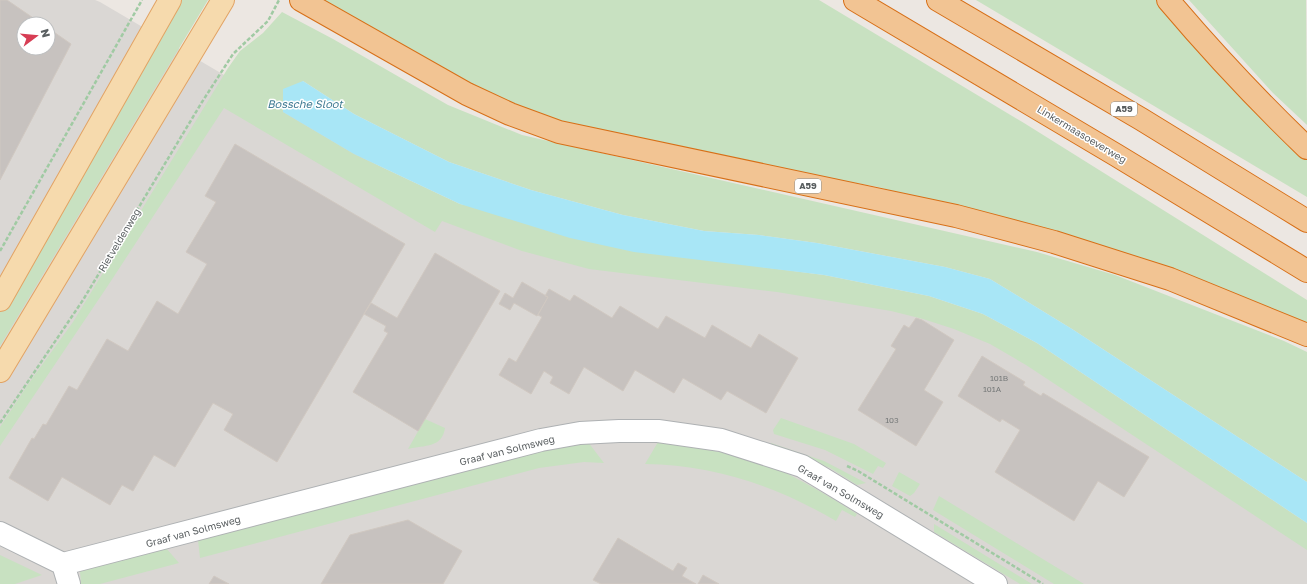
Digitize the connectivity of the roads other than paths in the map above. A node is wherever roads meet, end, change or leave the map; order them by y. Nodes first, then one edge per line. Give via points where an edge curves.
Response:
1 (170, 0) edge
2 (223, 0) edge
3 (301, 0) edge
4 (854, 0) edge
5 (938, 0) edge
6 (1168, 0) edge
7 (1307, 148) edge
8 (1307, 221) edge
9 (1307, 271) edge
10 (0, 300) edge
11 (1307, 335) edge
12 (0, 370) edge
13 (0, 533) edge
14 (66, 574) edge
15 (996, 584) edge

1 - 10 main road
2 - 12 main road
3 - 11 highway, A59 via 467,94 510,114 559,132 956,216 1054,242 1170,279
4 - 9 highway, Linkermaasoeverweg
5 - 8 highway, A59 via 1142,119
6 - 7 highway via 1269,112
13 - 14 street, Graaf van Solmsweg via 46,557
14 - 15 street, Graaf van Solmsweg via 541,440 580,433 658,431 721,440 802,466

